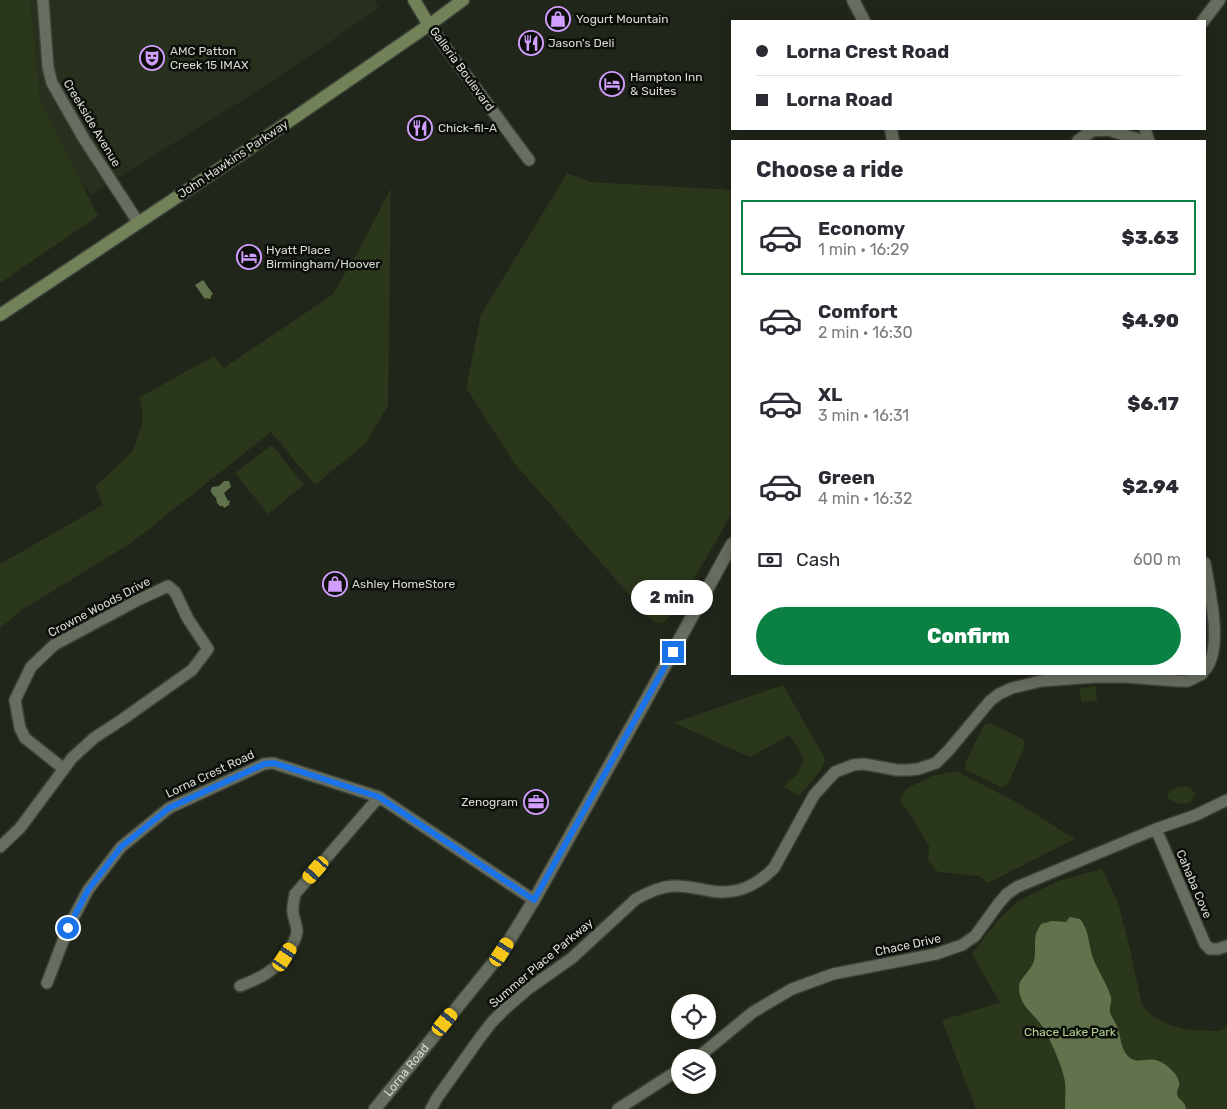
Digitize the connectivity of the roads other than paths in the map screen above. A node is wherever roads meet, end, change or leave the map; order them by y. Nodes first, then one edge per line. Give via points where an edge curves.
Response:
1 (43, 0) edge
2 (414, 0) edge
3 (463, 0) edge
4 (853, 0) edge
5 (1227, 2) edge
6 (1216, 4) edge
7 (863, 20) edge
8 (1204, 20) edge
9 (429, 25) junction
10 (1093, 130) edge
11 (1140, 138) edge
12 (1079, 140) edge
13 (529, 160) dead end
14 (138, 222) junction
15 (0, 315) edge
16 (731, 546) edge
17 (1206, 569) edge
18 (1206, 668) edge
19 (1200, 675) edge
20 (64, 769) junction
21 (379, 797) junction
22 (1227, 800) edge
23 (1156, 829) junction
24 (0, 847) edge
25 (534, 900) junction
26 (1227, 946) edge
27 (1210, 949) junction
28 (1207, 961) dead end
29 (47, 983) dead end
30 (240, 986) dead end
31 (708, 1049) edge
32 (671, 1075) edge
33 (375, 1109) edge
34 (432, 1109) edge
35 (618, 1109) edge

1 - 14 street, Creekside Avenue via 52,83 84,140
2 - 9 main road, Galleria Boulevard
3 - 9 main road, John Hawkins Parkway
4 - 7 street
5 - 6 street
6 - 8 street
9 - 13 street, Galleria Boulevard
9 - 14 main road, John Hawkins Parkway
10 - 11 street via 1108,130
10 - 12 street
14 - 15 main road, John Hawkins Parkway
16 - 25 street, Lorna Road
17 - 18 street via 1214,630 1213,652
19 - 34 street, Summer Place Parkway via 1188,681 1095,677 1018,686 990,702 936,763 909,770 864,764 835,772 814,794 774,868 765,877 747,888 734,891 712,892 672,886 636,899 572,958 528,989 492,1022
20 - 20 street, Crowne Woods Drive via 94,738 192,670 208,649 175,592 168,586 54,645 31,667 15,700 20,728 24,738
20 - 24 street, Crowne Woods Drive via 20,828
21 - 25 street, Lorna Crest Road
21 - 29 street, Lorna Crest Road via 274,763 264,764 169,808 121,847 88,890 68,928
21 - 30 street via 295,894 295,942 285,957 274,969
22 - 23 street, Chace Drive
23 - 27 street, Cahaba Cove via 1200,933
23 - 31 street, Chace Drive via 1017,887 999,903 975,936 962,945 936,954 834,974 792,989 753,1012
25 - 33 street, Lorna Road via 502,952
26 - 27 street
27 - 28 street
32 - 35 street

